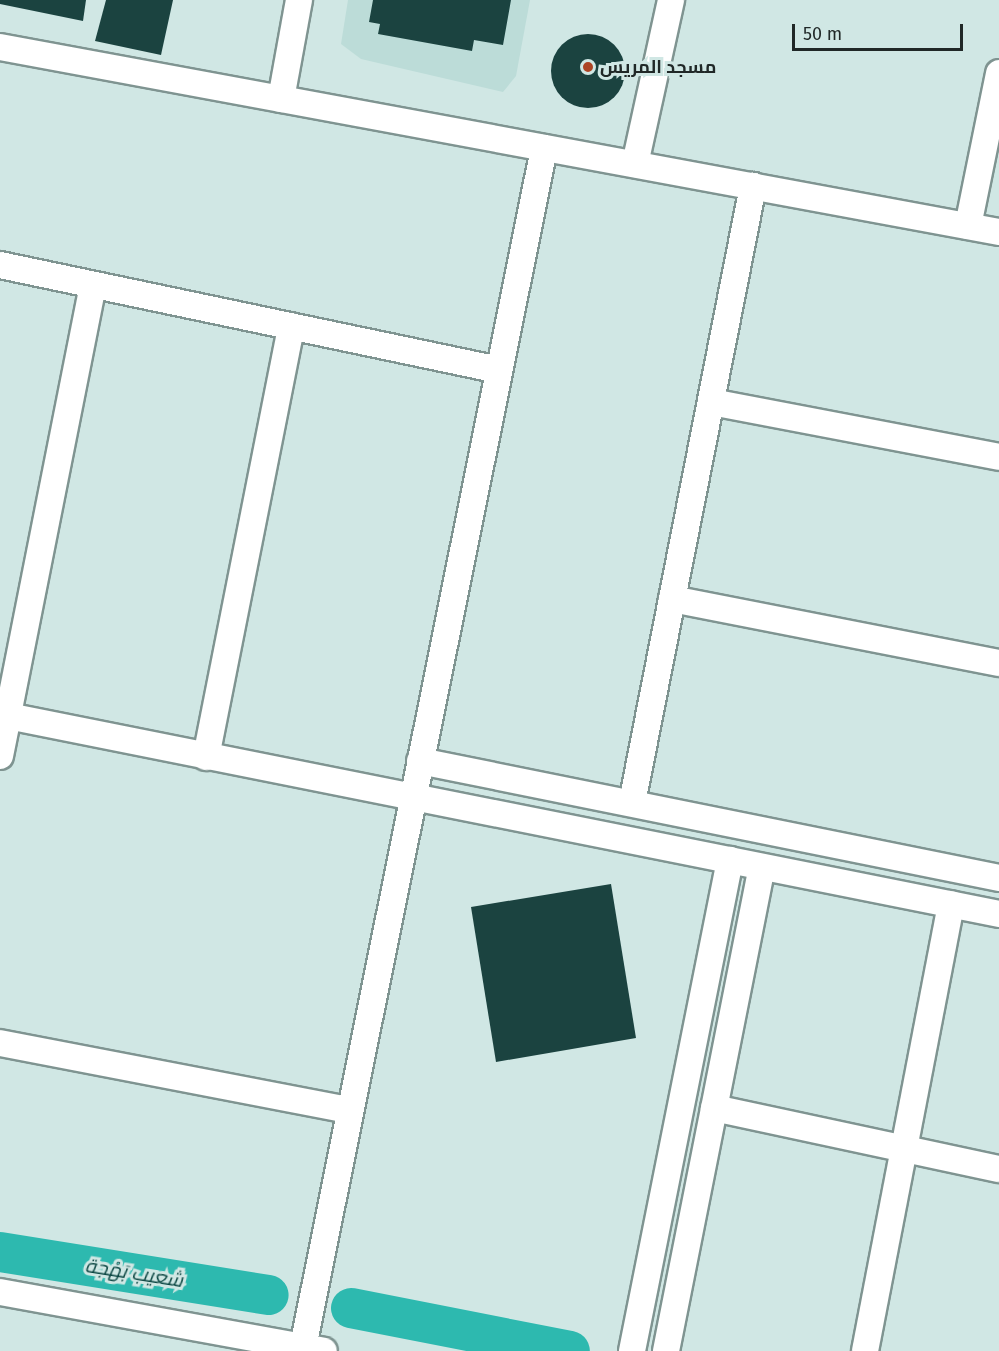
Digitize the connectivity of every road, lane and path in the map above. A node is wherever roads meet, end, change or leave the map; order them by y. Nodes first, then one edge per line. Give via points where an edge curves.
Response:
1 (298, 0) edge
2 (671, 0) edge
3 (0, 47) edge
4 (999, 73) edge
5 (281, 99) junction
6 (544, 147) junction
7 (635, 164) junction
8 (753, 186) junction
9 (968, 226) junction
10 (999, 232) edge
11 (0, 265) edge
12 (93, 285) junction
13 (291, 326) junction
14 (499, 370) junction
15 (711, 402) junction
16 (999, 456) edge
17 (672, 599) junction
18 (999, 663) edge
19 (8, 716) junction
20 (0, 756) edge
21 (206, 757) junction
22 (420, 761) junction
23 (412, 798) junction
24 (632, 803) junction
25 (730, 860) junction
26 (762, 867) junction
27 (999, 878) edge
28 (951, 904) junction
29 (999, 914) edge
30 (0, 1043) edge
31 (714, 1108) junction
32 (349, 1110) junction
33 (904, 1149) junction
34 (999, 1169) edge
35 (0, 1292) edge
36 (313, 1349) edge
37 (632, 1351) edge
38 (666, 1351) edge
39 (865, 1351) edge

1 - 5 street
2 - 7 street
3 - 5 street
4 - 9 street
5 - 6 street
6 - 7 street
6 - 14 street
7 - 8 street
8 - 9 street
8 - 15 street
9 - 10 street
11 - 12 street
12 - 13 street
12 - 19 street
13 - 14 street
13 - 21 street
14 - 22 street
15 - 16 street
15 - 17 street
17 - 18 street
17 - 24 street
19 - 20 street
19 - 21 street
21 - 23 street
22 - 23 street
22 - 24 street
23 - 25 street
23 - 32 street
24 - 27 street
25 - 26 street
25 - 37 street
26 - 28 street
26 - 31 street
28 - 29 street
28 - 33 street
30 - 32 street
31 - 33 street
31 - 38 street
32 - 36 street
33 - 34 street
33 - 39 street
35 - 36 street

